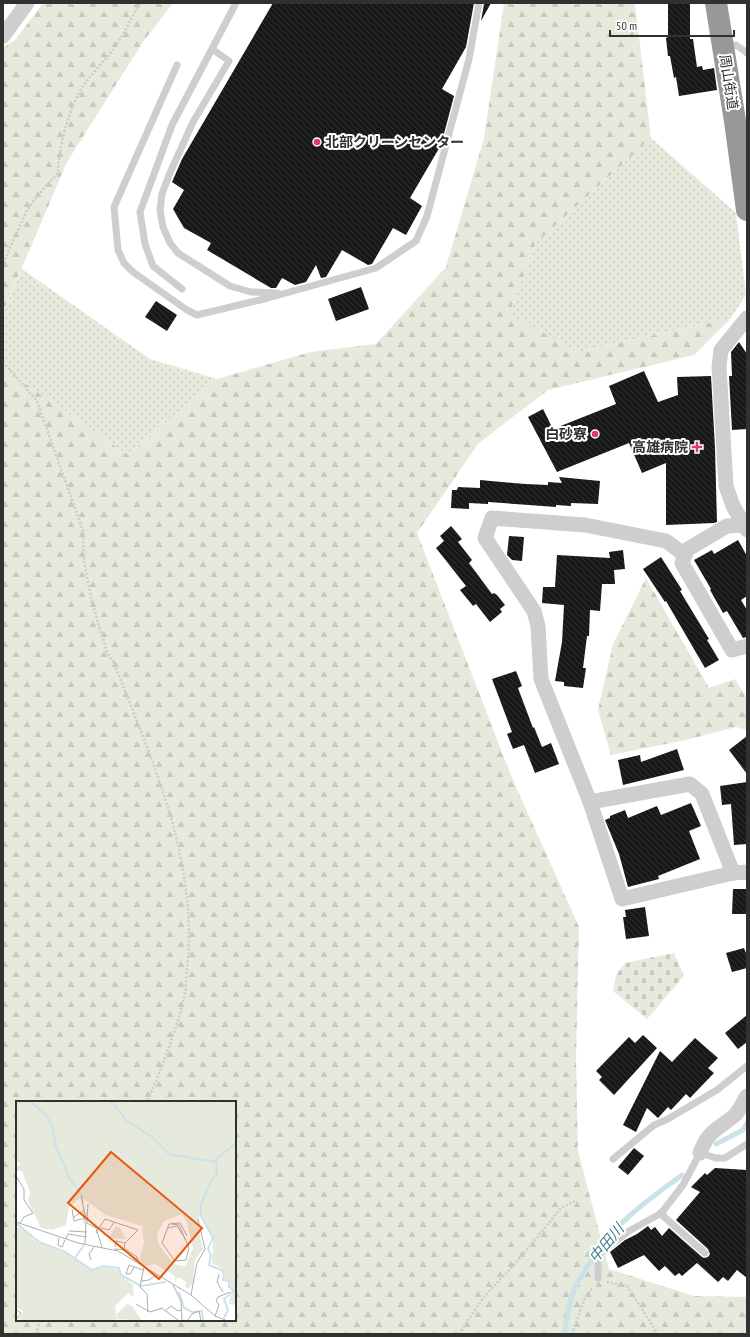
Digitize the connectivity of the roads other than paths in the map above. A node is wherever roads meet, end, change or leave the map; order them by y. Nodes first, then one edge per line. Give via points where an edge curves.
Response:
1 (27, 3) edge
2 (236, 3) edge
3 (479, 3) edge
4 (716, 3) edge
5 (3, 36) edge
6 (723, 46) junction
7 (212, 49) junction
8 (747, 53) edge
9 (177, 65) dead end
10 (747, 210) edge
11 (182, 289) dead end
12 (286, 293) junction
13 (747, 318) edge
14 (745, 528) edge
15 (685, 555) junction
16 (747, 646) edge
17 (590, 802) junction
18 (740, 872) edge
19 (747, 1066) edge
20 (747, 1096) edge
21 (747, 1144) edge
22 (700, 1153) junction
23 (613, 1159) dead end
24 (663, 1211) junction
25 (705, 1253) dead end
26 (598, 1278) road end

1 - 5 street
2 - 7 lane
3 - 12 lane via 469,59 427,216 416,241 376,268
4 - 6 highway, 周山街道
6 - 8 lane via 736,45
6 - 10 highway, 周山街道
7 - 11 lane via 172,125 140,212 145,244 154,266
7 - 12 lane via 229,61 193,122 169,175 162,194 160,210 163,227 178,253 230,286 251,292
9 - 12 lane via 114,207 118,250 124,263 133,272 197,315
13 - 14 street via 721,350 719,366 726,486
14 - 15 street via 727,526 688,549
15 - 16 street via 682,563 732,650
15 - 17 street via 666,541 585,525 492,518 485,538 534,611 538,626 541,679
17 - 18 street via 690,784 702,794
17 - 18 street via 622,899
19 - 23 lane via 717,1090 654,1125
20 - 22 street via 736,1114 711,1133
21 - 22 lane via 725,1158
22 - 24 lane via 683,1186
24 - 25 lane via 663,1216
24 - 26 lane via 629,1231 598,1255

